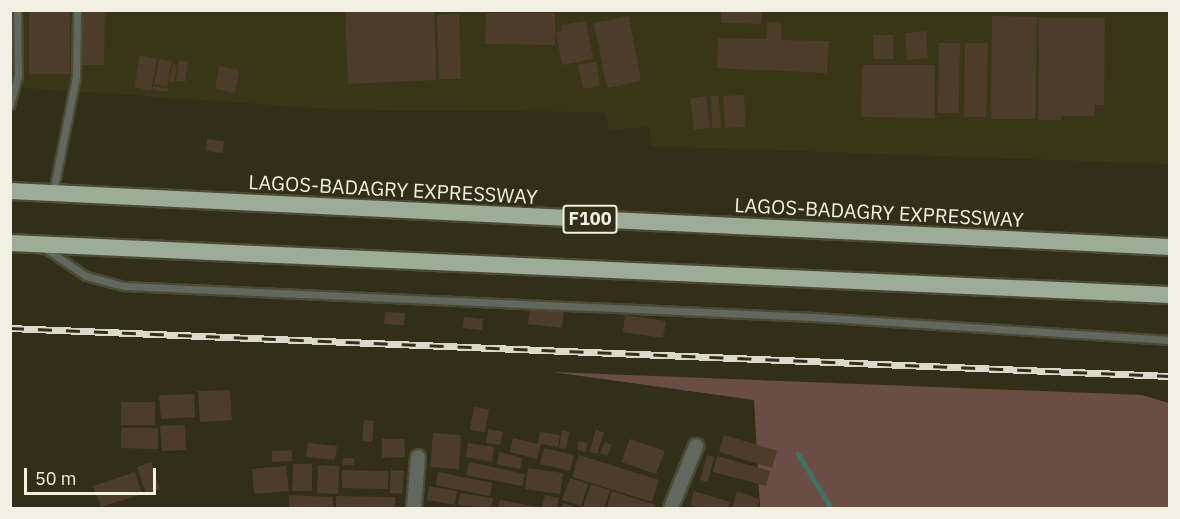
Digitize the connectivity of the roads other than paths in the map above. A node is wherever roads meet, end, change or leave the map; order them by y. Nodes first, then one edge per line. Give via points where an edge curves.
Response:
1 (17, 10) edge
2 (77, 10) edge
3 (10, 105) edge
4 (10, 191) edge
5 (52, 194) junction
6 (10, 243) edge
7 (39, 244) junction
8 (1170, 247) edge
9 (1170, 295) edge
10 (1170, 340) edge
11 (696, 446) dead end
12 (418, 457) dead end
13 (414, 508) edge
14 (671, 508) edge

1 - 3 lane via 18,76
2 - 5 lane via 76,77
4 - 5 highway, LAGOS-BADAGRY EXPRESSWAY / F100
5 - 8 highway, LAGOS-BADAGRY EXPRESSWAY / F100
6 - 7 highway
7 - 9 highway
7 - 10 lane via 86,276 124,286 813,318
11 - 14 street
12 - 13 street

